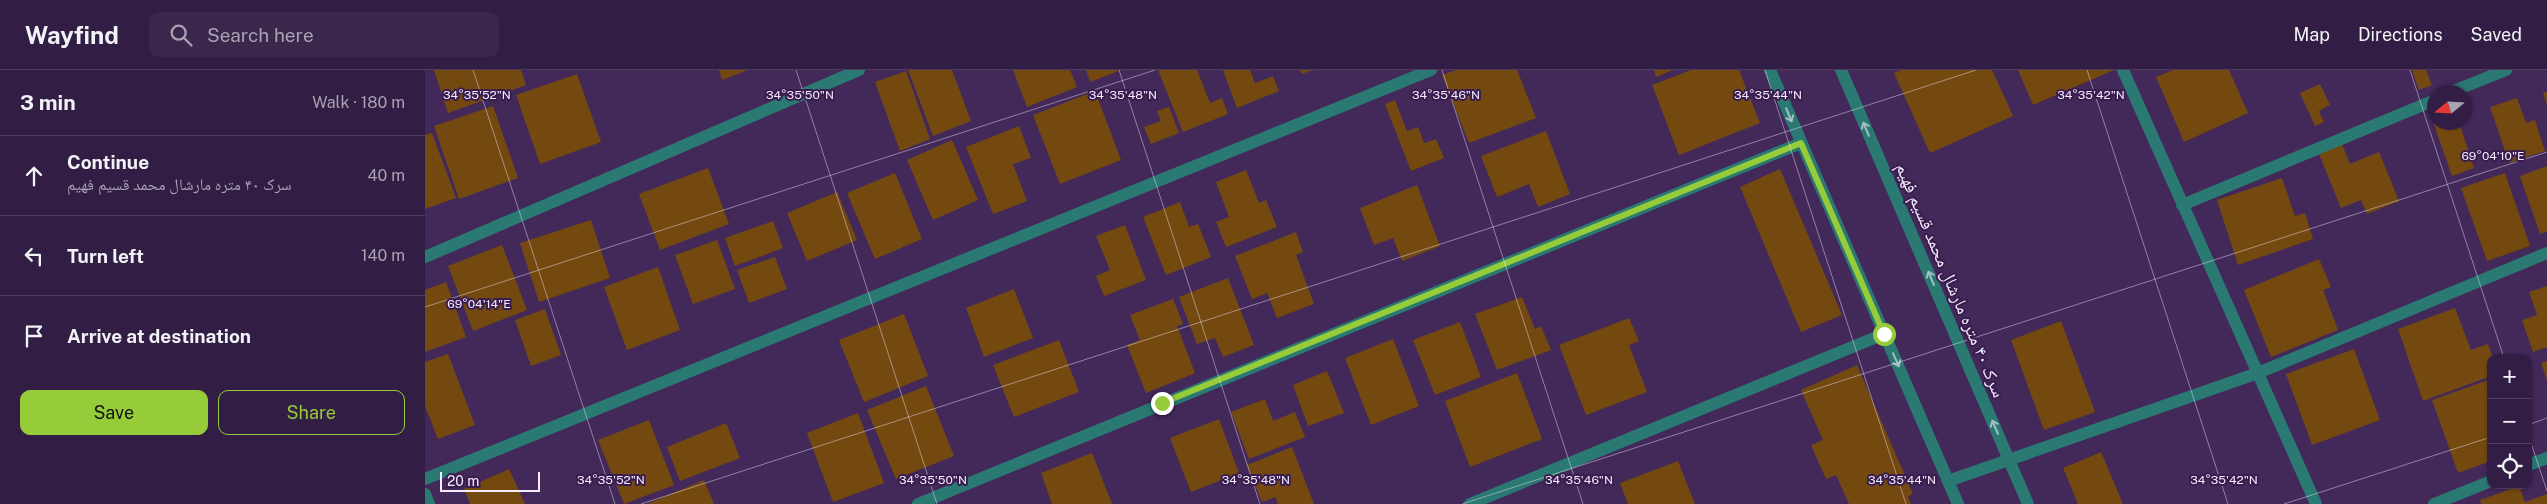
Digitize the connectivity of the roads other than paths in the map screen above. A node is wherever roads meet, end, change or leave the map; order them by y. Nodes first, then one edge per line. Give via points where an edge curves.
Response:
1 (859, 70) edge
2 (1431, 70) edge
3 (1770, 70) edge
4 (1841, 70) edge
5 (2123, 70) edge
6 (2505, 70) edge
7 (2468, 85) edge
8 (2427, 103) edge
9 (1801, 143) junction
10 (2182, 205) junction
11 (2547, 253) edge
12 (425, 257) edge
13 (1884, 334) junction
14 (2258, 373) junction
15 (2547, 458) edge
16 (2009, 460) junction
17 (2532, 464) edge
18 (425, 480) edge
19 (1948, 481) junction
20 (2487, 483) edge
21 (425, 494) edge
22 (429, 504) edge
23 (918, 504) edge
24 (1470, 504) edge
25 (1958, 504) edge
26 (2028, 504) edge
27 (2316, 504) edge
28 (2434, 504) edge

1 - 12 street
2 - 18 street
3 -> 9 street
16 -> 4 street, سرک ۴۰ متره مارشال محمد قسیم فهیم
5 - 10 street
6 - 7 street
8 - 10 street
9 - 13 street
9 - 23 street
10 - 14 street
11 - 14 street
13 -> 19 street
13 - 24 street
14 - 16 street
14 - 27 street
15 - 17 street
16 - 19 street
16 - 26 street, سرک ۴۰ متره مارشال محمد قسیم فهیم
19 - 25 street
20 - 28 street
21 - 22 street

